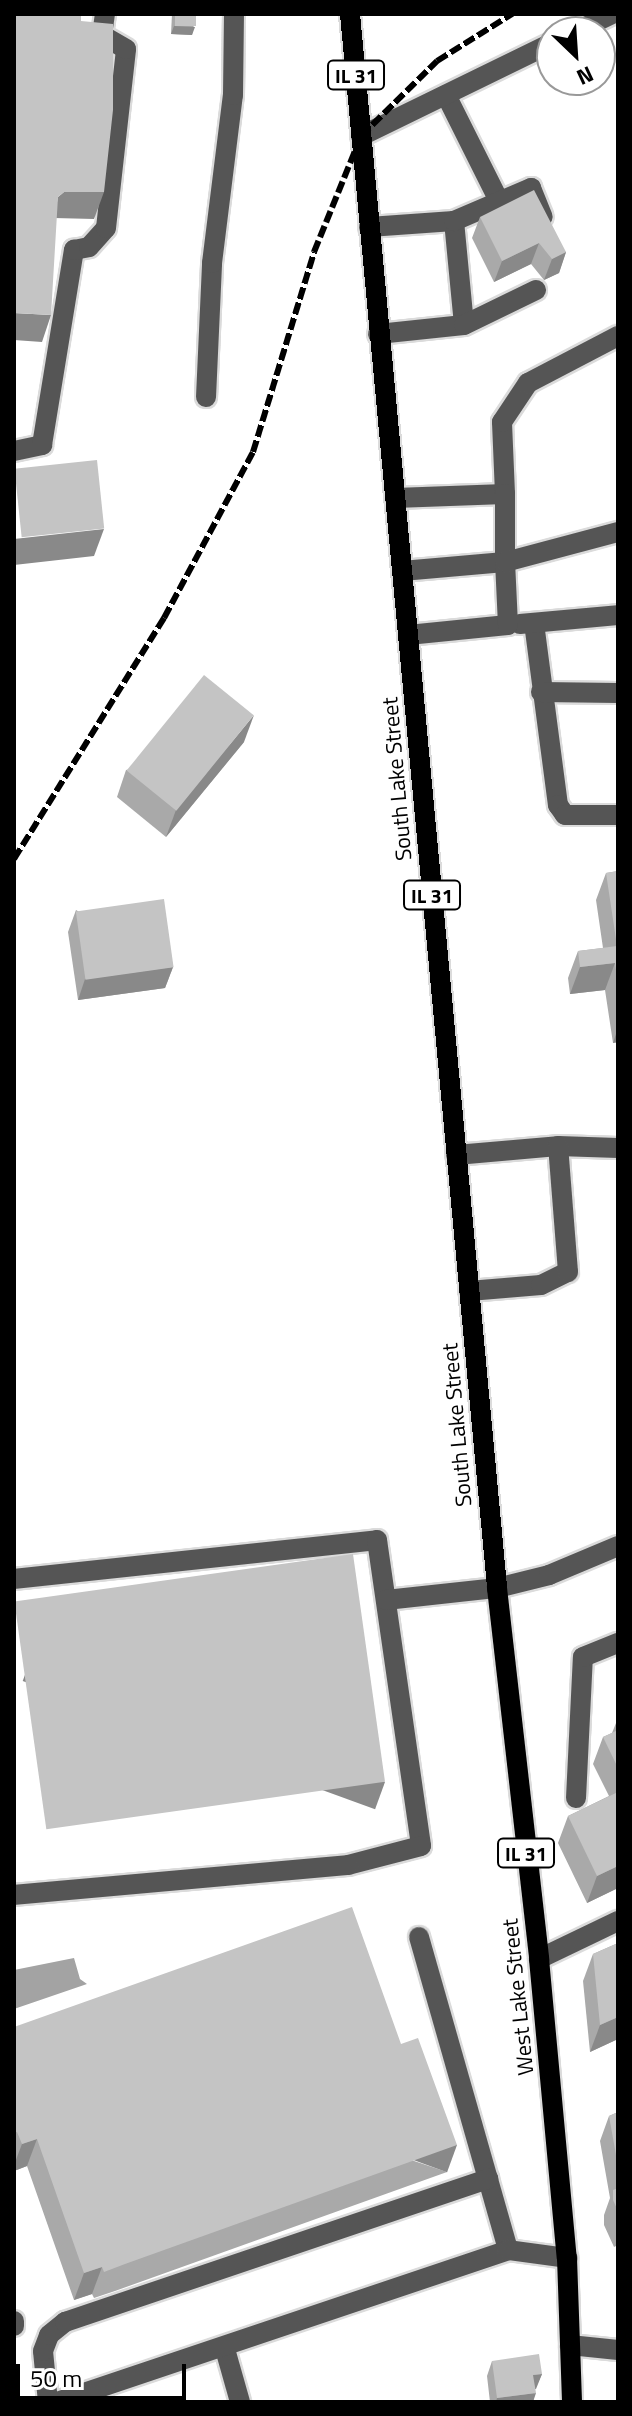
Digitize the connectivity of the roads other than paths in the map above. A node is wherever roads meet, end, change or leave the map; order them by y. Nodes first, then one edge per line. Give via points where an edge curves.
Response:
1 (105, 14) edge
2 (234, 14) edge
3 (350, 14) edge
4 (536, 51) edge
5 (446, 95) junction
6 (361, 136) junction
7 (499, 201) junction
8 (454, 221) junction
9 (369, 227) junction
10 (551, 238) edge
11 (536, 290) dead end
12 (464, 325) junction
13 (378, 334) junction
14 (618, 336) edge
15 (206, 397) dead end
16 (14, 451) edge
17 (505, 494) junction
18 (395, 498) junction
19 (618, 532) edge
20 (505, 562) junction
21 (402, 571) junction
22 (618, 615) edge
23 (534, 623) junction
24 (508, 625) junction
25 (408, 635) junction
26 (541, 692) junction
27 (618, 693) edge
28 (618, 815) edge
29 (558, 1146) junction
30 (618, 1148) edge
31 (456, 1155) junction
32 (469, 1291) junction
33 (618, 1546) edge
34 (14, 1579) edge
35 (497, 1588) junction
36 (386, 1600) junction
37 (618, 1643) edge
38 (576, 1798) dead end
39 (14, 1895) edge
40 (618, 1921) edge
41 (419, 1937) dead end
42 (539, 1959) junction
43 (488, 2179) junction
44 (508, 2250) junction
45 (567, 2258) junction
46 (570, 2345) junction
47 (225, 2349) junction
48 (618, 2350) edge
49 (48, 2402) edge
50 (57, 2402) edge
51 (240, 2402) edge
52 (572, 2402) edge

1 - 16 street via 102,35 126,49 106,228 89,247 74,250 42,445
2 - 15 street via 233,95 212,263
3 - 6 main road, South Lake Street / IL 31
4 - 5 street
5 - 6 street
5 - 7 street
6 - 9 main road, South Lake Street / IL 31
7 - 8 street
7 - 10 street via 531,188
8 - 9 street
8 - 12 street
9 - 13 main road, South Lake Street / IL 31
11 - 12 street
12 - 13 street
13 - 18 main road, South Lake Street / IL 31
14 - 17 street via 528,383 502,422
17 - 18 street
17 - 20 street
18 - 21 main road, South Lake Street / IL 31
19 - 20 street
20 - 21 street
20 - 24 street
21 - 25 main road, South Lake Street / IL 31
22 - 23 street
23 - 24 street
23 - 26 street
24 - 25 street
25 - 31 main road, South Lake Street / IL 31
26 - 27 street
26 - 28 street via 558,805 565,815
29 - 30 street
29 - 31 street
29 - 32 street via 568,1272 541,1285
31 - 32 main road, South Lake Street / IL 31
32 - 35 main road, South Lake Street / IL 31
33 - 35 street via 549,1575
34 - 36 street via 377,1540
35 - 36 street
35 - 42 main road, West Lake Street / IL 31
36 - 39 street via 421,1846 348,1865
37 - 38 street via 583,1657
40 - 42 street
41 - 43 street
42 - 45 main road, West Lake Street / IL 31
43 - 44 street
43 - 49 street via 65,2322 49,2335 43,2351
44 - 45 street
44 - 47 street
45 - 46 main road, West Lake Street / IL 31
46 - 48 street
46 - 52 main road, West Lake Street / IL 31
47 - 50 street
47 - 51 street

